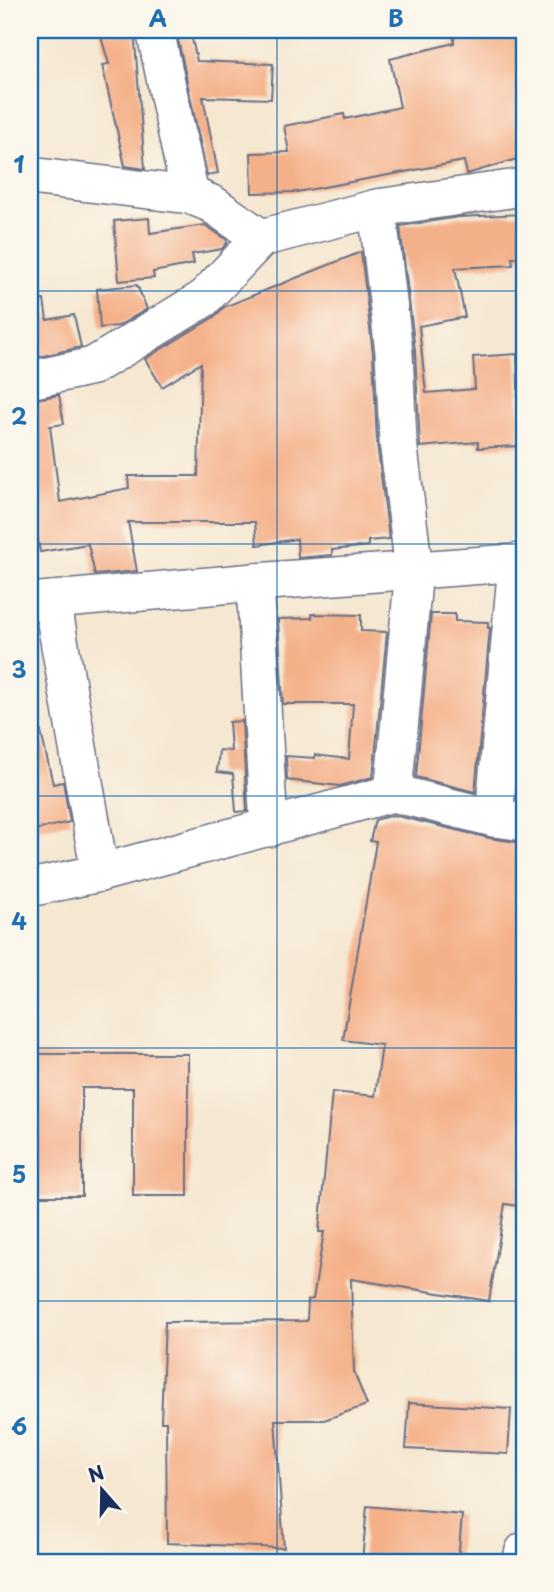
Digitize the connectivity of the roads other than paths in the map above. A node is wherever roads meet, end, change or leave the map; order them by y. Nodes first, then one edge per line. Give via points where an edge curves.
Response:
1 (155, 30) edge
2 (30, 176) edge
3 (524, 187) edge
4 (190, 195) junction
5 (377, 208) junction
6 (261, 238) junction
7 (30, 380) edge
8 (521, 563) edge
9 (414, 570) junction
10 (255, 582) junction
11 (41, 601) edge
12 (393, 793) junction
13 (509, 820) edge
14 (269, 828) junction
15 (100, 873) junction
16 (30, 888) edge
17 (524, 1551) edge
18 (520, 1562) edge

1 - 4 street
2 - 4 street
3 - 5 street
4 - 6 street via 212,204
5 - 6 street
5 - 9 street
6 - 7 street via 203,299 93,366
8 - 9 street
8 - 13 street
9 - 10 street
9 - 12 street
10 - 11 street
10 - 14 street
11 - 15 street
12 - 13 street
12 - 14 street
14 - 15 street
15 - 16 street
17 - 18 street

